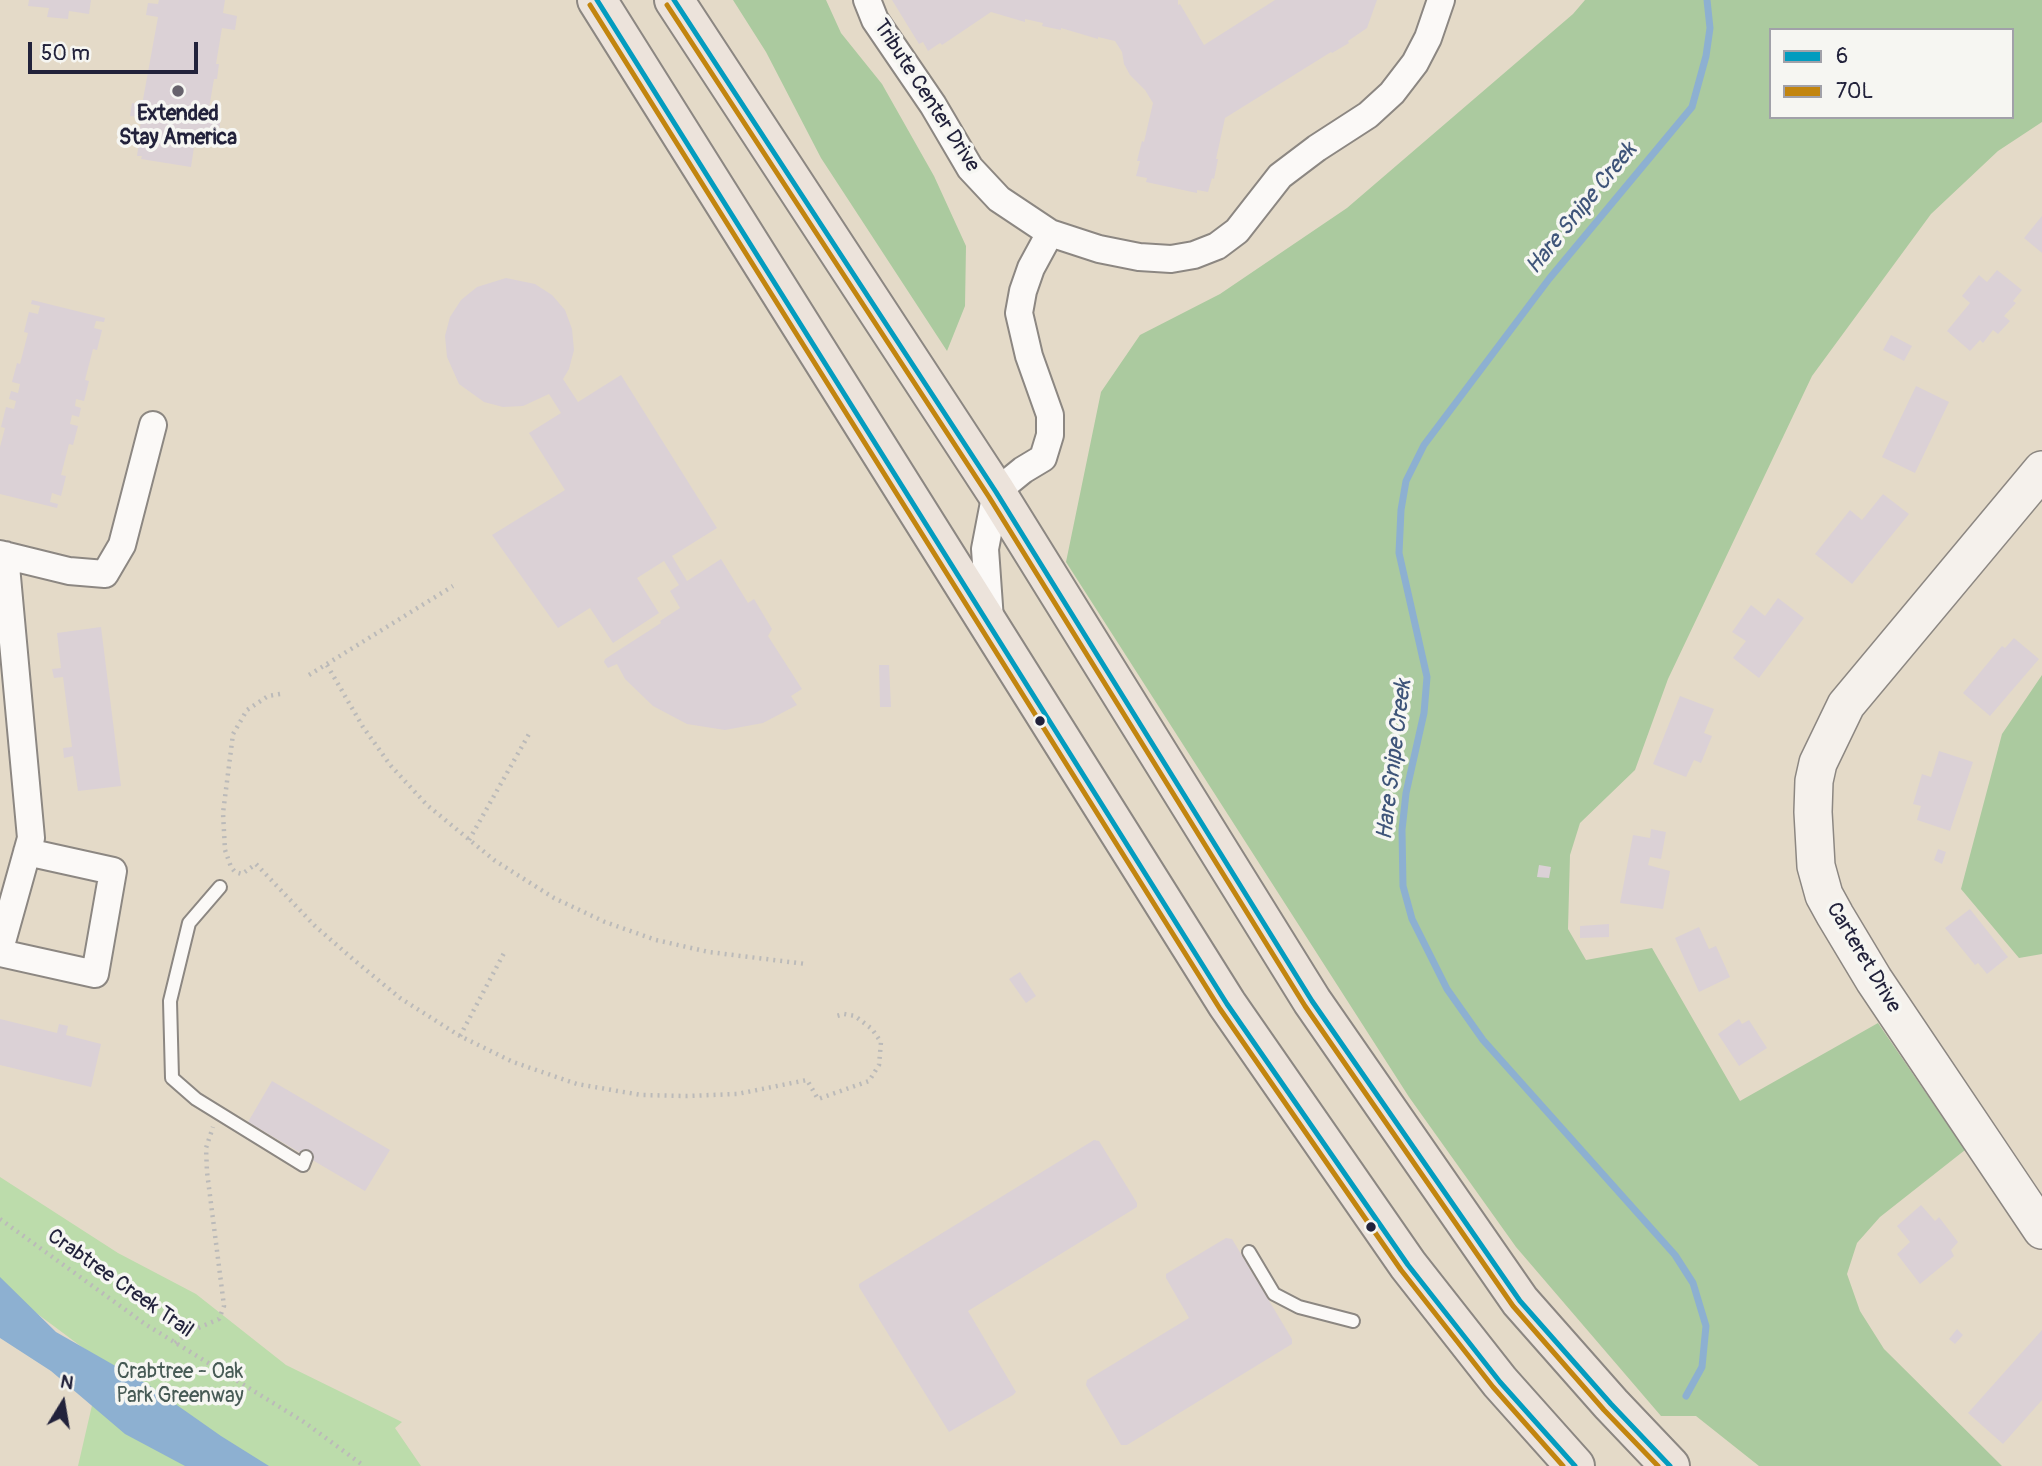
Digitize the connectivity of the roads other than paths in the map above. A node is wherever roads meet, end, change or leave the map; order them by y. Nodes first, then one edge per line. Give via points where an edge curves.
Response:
1 (597, 0) edge
2 (674, 0) edge
3 (867, 0) edge
4 (1441, 0) edge
5 (1050, 233) junction
6 (153, 425) dead end
7 (2042, 470) edge
8 (996, 492) junction
9 (3, 554) edge
10 (990, 624) junction
11 (27, 852) junction
12 (220, 887) dead end
13 (0, 951) edge
14 (306, 1157) dead end
15 (2042, 1230) edge
16 (1249, 1252) dead end
17 (1353, 1321) dead end
18 (1575, 1466) edge
19 (1670, 1466) edge

1 - 10 highway
2 - 8 highway
3 - 5 street, Tribute Center Drive via 970,168 999,199
4 - 5 street, Tribute Center Drive via 1415,63 1392,93 1280,176 1237,231 1217,246 1171,259 1139,257
5 - 8 street via 1031,268 1019,313 1051,415 1050,435 1043,458
6 - 9 street via 122,545 105,574
7 - 15 street, Carteret Drive via 1846,705 1818,764 1813,824 1816,866 1835,915
8 - 10 street via 985,549
8 - 19 highway via 1312,1001 1441,1190 1520,1301
9 - 11 street via 31,838
10 - 18 highway via 1227,1004 1408,1265 1500,1382
11 - 13 street
11 - 13 street via 113,871 95,974
12 - 14 lane via 189,923 170,1002 172,1078 196,1099 303,1165
16 - 17 lane via 1274,1294 1299,1307

